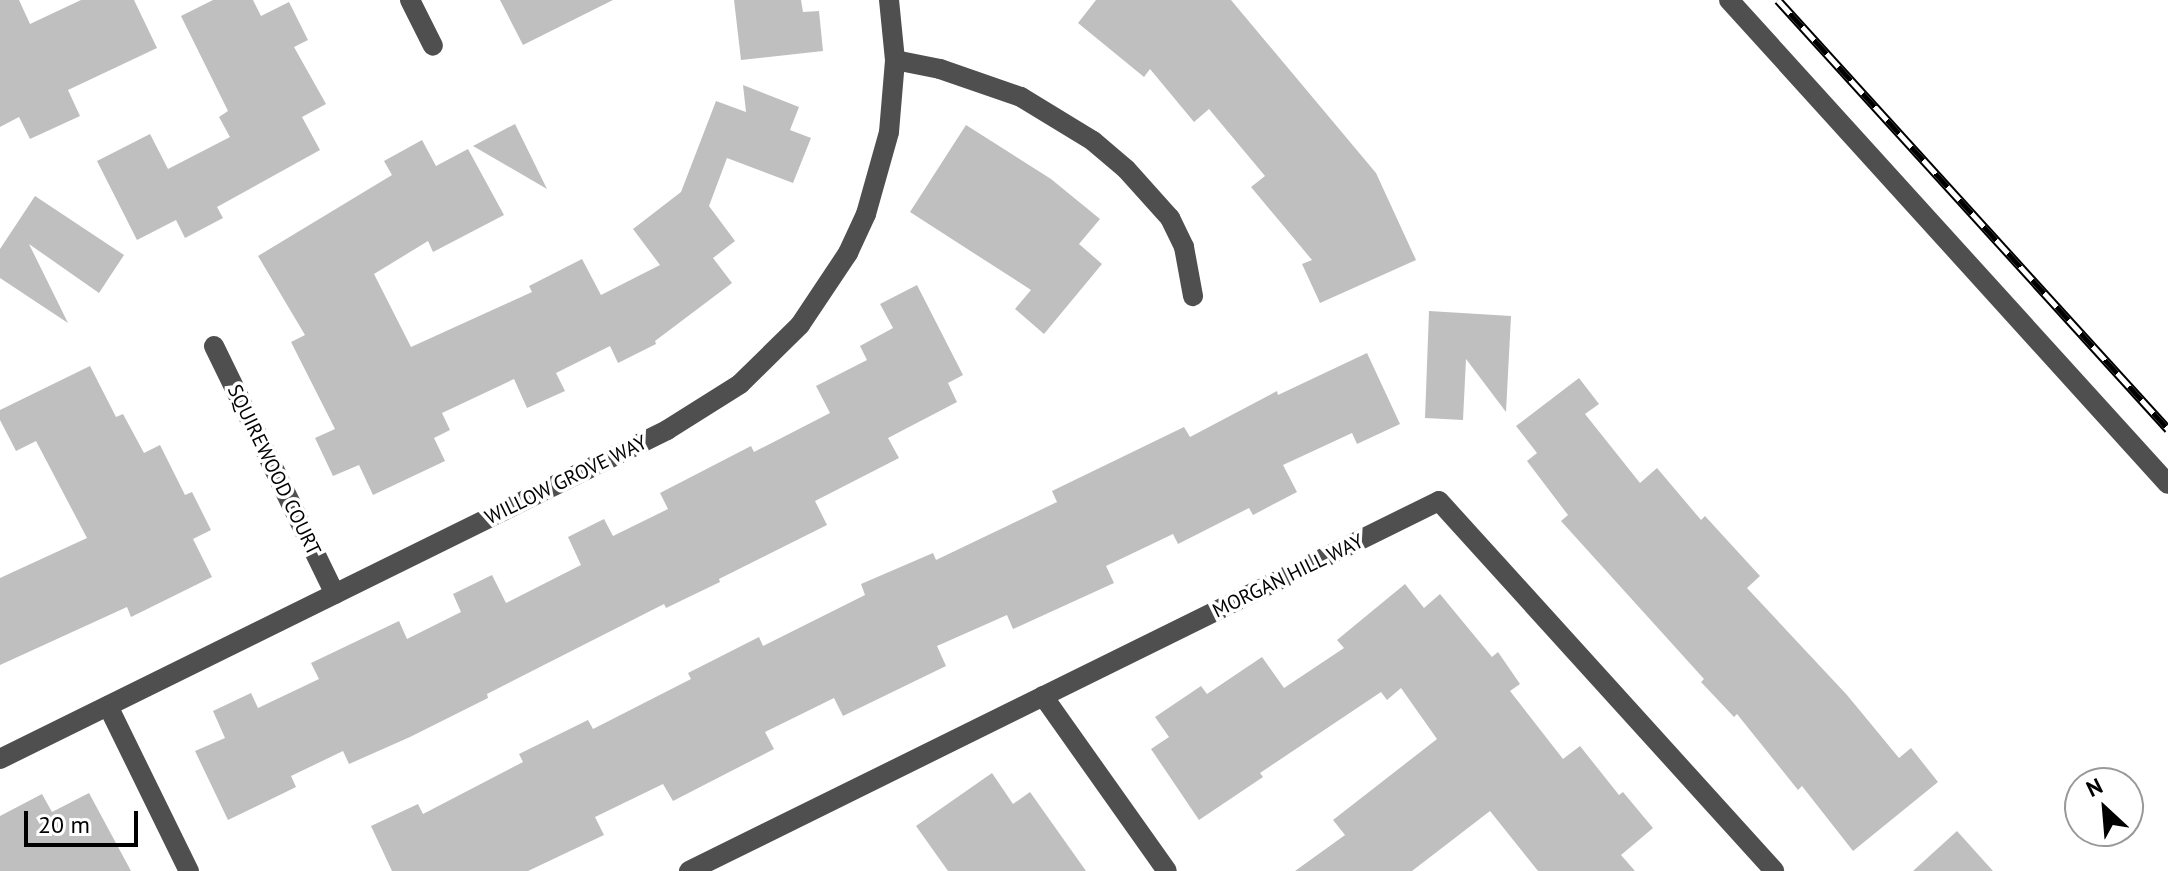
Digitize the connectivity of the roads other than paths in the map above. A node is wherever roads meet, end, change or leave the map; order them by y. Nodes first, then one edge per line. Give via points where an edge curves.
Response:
1 (410, 0) edge
2 (889, 0) edge
3 (1729, 0) edge
4 (433, 46) dead end
5 (895, 60) junction
6 (1193, 296) dead end
7 (214, 346) dead end
8 (2168, 484) edge
9 (335, 594) junction
10 (1043, 696) junction
11 (108, 706) junction
12 (0, 759) edge
13 (189, 871) edge
14 (689, 871) edge
15 (1167, 871) edge
16 (1774, 871) edge

1 - 4 street
2 - 5 street, WILLOW GROVE WAY
3 - 8 street
5 - 6 street via 940,69 1021,97 1093,141 1170,218 1184,247
5 - 9 street, WILLOW GROVE WAY via 889,132 866,214 826,290 771,356 667,430
7 - 9 street, SQUIREWOOD COURT
9 - 11 street, WILLOW GROVE WAY
10 - 14 street, MORGAN HILL WAY
10 - 15 street
10 - 16 street, MORGAN HILL WAY via 1439,501
11 - 12 street, WILLOW GROVE WAY
11 - 13 street

